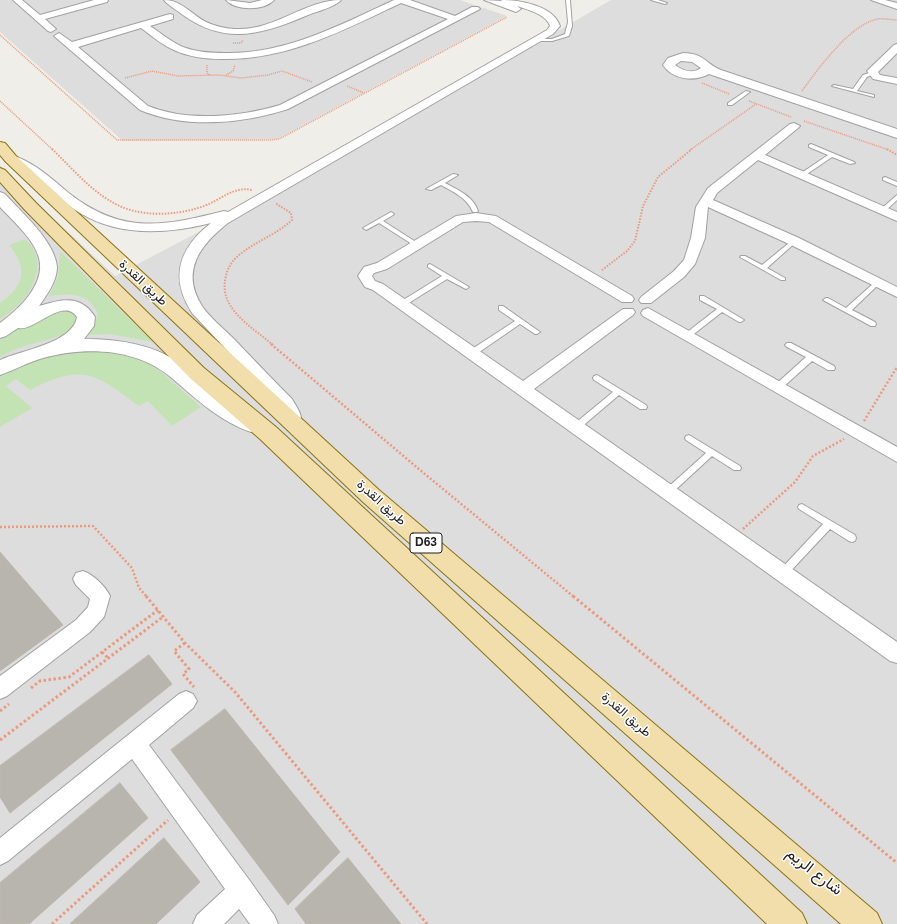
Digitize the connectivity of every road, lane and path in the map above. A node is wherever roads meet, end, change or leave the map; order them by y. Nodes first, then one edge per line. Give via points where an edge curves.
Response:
1 (17, 0) edge
2 (104, 0) edge
3 (168, 0) edge
4 (230, 0) edge
5 (270, 0) edge
6 (401, 0) edge
7 (488, 0) edge
8 (505, 0) edge
9 (568, 0) edge
10 (653, 0) edge
11 (875, 0) edge
12 (335, 1) edge
13 (665, 3) dead end
14 (897, 6) edge
15 (475, 9) dead end
16 (170, 17) dead end
17 (507, 17) dead end
18 (38, 18) junction
19 (455, 19) junction
20 (897, 20) edge
21 (143, 25) junction
22 (239, 31) junction
23 (546, 34) junction
24 (0, 35) edge
25 (536, 40) junction
26 (70, 46) junction
27 (897, 47) edge
28 (227, 57) junction
29 (875, 70) junction
30 (893, 80) edge
31 (336, 81) junction
32 (114, 82) junction
33 (324, 86) junction
34 (834, 86) dead end
35 (854, 91) junction
36 (748, 92) junction
37 (802, 92) dead end
38 (364, 93) junction
39 (872, 96) dead end
40 (0, 101) edge
41 (730, 104) dead end
42 (756, 104) dead end
43 (794, 126) dead end
44 (897, 134) edge
45 (897, 144) edge
46 (811, 146) dead end
47 (756, 155) junction
48 (831, 155) junction
49 (4, 159) edge
50 (852, 163) dead end
51 (455, 175) dead end
52 (802, 176) junction
53 (885, 179) dead end
54 (441, 183) junction
55 (897, 184) edge
56 (429, 189) dead end
57 (0, 197) edge
58 (264, 197) junction
59 (897, 197) edge
60 (705, 201) junction
61 (247, 207) junction
62 (475, 211) junction
63 (882, 211) junction
64 (391, 214) dead end
65 (897, 217) edge
66 (460, 219) junction
67 (492, 219) junction
68 (379, 221) junction
69 (366, 228) dead end
70 (794, 242) junction
71 (417, 245) junction
72 (743, 257) dead end
73 (430, 266) dead end
74 (763, 268) junction
75 (607, 274) dead end
76 (447, 276) junction
77 (783, 279) dead end
78 (877, 283) junction
79 (466, 287) dead end
80 (895, 291) edge
81 (702, 298) dead end
82 (826, 300) dead end
83 (402, 304) junction
84 (627, 305) junction
85 (647, 306) junction
86 (501, 308) dead end
87 (722, 309) junction
88 (847, 311) junction
89 (741, 320) dead end
90 (520, 321) junction
91 (873, 324) dead end
92 (0, 332) edge
93 (536, 332) dead end
94 (688, 335) junction
95 (0, 339) edge
96 (789, 345) dead end
97 (52, 349) junction
98 (472, 353) junction
99 (811, 357) junction
100 (897, 367) edge
101 (0, 368) edge
102 (831, 368) dead end
103 (597, 378) dead end
104 (778, 387) junction
105 (523, 389) junction
106 (618, 392) junction
107 (643, 407) dead end
108 (293, 423) junction
109 (576, 427) junction
110 (855, 431) junction
111 (268, 433) junction
112 (689, 438) dead end
113 (712, 452) junction
114 (897, 455) edge
115 (737, 468) dead end
116 (668, 492) junction
117 (802, 507) dead end
118 (829, 524) junction
119 (0, 526) edge
120 (733, 538) junction
121 (852, 538) dead end
122 (783, 573) junction
123 (83, 579) dead end
124 (158, 610) junction
125 (164, 616) junction
126 (185, 643) junction
127 (102, 652) junction
128 (897, 654) edge
129 (108, 658) junction
130 (29, 690) dead end
131 (6, 695) edge
132 (186, 701) joint
133 (0, 710) edge
134 (0, 740) edge
135 (134, 744) junction
136 (181, 809) junction
137 (748, 821) junction
138 (0, 853) edge
139 (897, 863) edge
140 (241, 890) junction
141 (52, 924) edge
142 (206, 924) edge
143 (265, 924) edge
144 (427, 924) edge
145 (791, 924) edge
146 (866, 924) edge
147 (880, 924) edge

1 - 18 street
2 - 18 street
3 - 22 street via 204,24
4 - 5 street via 248,7
6 - 19 street
6 - 28 street via 297,47 265,55
7 - 23 street via 537,16 546,24
8 - 23 street via 552,18 555,26
9 - 25 lane via 567,11 571,25 567,35 552,40
10 - 13 lane
11 - 14 street
12 - 22 street via 273,27
15 - 19 street
16 - 21 street
17 - 38 path
18 - 26 street
19 - 31 street
20 - 37 path via 877,19 850,36 826,60
21 - 26 street
21 - 28 street via 178,48 202,55
22 - 28 street
23 - 25 street
24 - 38 path via 113,138 121,141 276,140
25 - 58 street
26 - 32 street
27 - 29 street
29 - 30 street via 877,76
29 - 35 lane via 865,76
31 - 33 street
31 - 38 path
32 - 33 path via 148,71 178,76 219,75 241,78 282,71
32 - 33 street via 148,111 180,118 260,115 284,107
34 - 35 lane
35 - 39 lane
36 - 41 lane
36 - 44 street via 704,72
36 - 45 street
40 - 58 path via 107,201 124,209 146,213 181,212 203,206 241,189 250,190
42 - 75 path via 681,157 658,177 643,206 635,241 627,251 602,270
43 - 47 street
46 - 48 lane
47 - 52 street
47 - 60 street via 716,186
48 - 50 lane
48 - 52 lane
49 - 61 street via 44,177 88,213 125,225 185,225
49 - 108 main road, طريق القدرة / D63
49 - 111 main road, طريق القدرة / D63 via 30,206 197,373
51 - 54 lane
52 - 63 street
53 - 55 lane
54 - 56 lane
54 - 62 lane via 468,199 474,205
57 - 92 street via 46,253 48,268 43,285 32,303
58 - 61 street
58 - 139 path via 291,213 293,218 288,224 247,248 230,266 224,280 224,293 235,313 432,480
59 - 63 lane
60 - 70 street
60 - 85 street via 700,214 698,242 690,261
61 - 108 street via 212,228 195,247 186,268 186,290 197,310 286,403 293,415
62 - 66 street via 464,214
62 - 67 street via 484,213
63 - 65 street
64 - 68 lane
66 - 67 street
66 - 71 street
67 - 84 street
68 - 69 lane
68 - 71 lane
70 - 74 lane
70 - 78 street
71 - 83 street via 382,266 376,276 378,287
72 - 74 lane
73 - 76 lane
74 - 77 lane
76 - 79 lane
76 - 83 lane
78 - 80 street
78 - 88 lane
81 - 87 lane
82 - 88 lane
83 - 98 street
84 - 85 street via 638,297
84 - 105 street
85 - 94 street
86 - 90 lane
87 - 89 lane
87 - 94 lane
88 - 91 lane
90 - 93 lane
90 - 98 lane
94 - 104 street
95 - 97 street via 34,314 47,308 61,304 79,308 87,319 84,328 70,340
96 - 99 lane
97 - 101 street
97 - 111 street via 95,345 146,354 171,367 233,414
98 - 105 street
99 - 102 lane
99 - 104 lane
100 - 110 path via 873,408
103 - 106 lane
104 - 110 street
105 - 109 street
106 - 107 lane
106 - 109 lane
108 - 137 main road, طريق القدرة / D63 via 371,496
109 - 116 street
110 - 114 street
110 - 120 path via 836,445 813,456 795,482
111 - 145 main road, طريق القدرة / D63
112 - 113 lane
113 - 115 lane
113 - 116 lane
116 - 120 street
117 - 118 lane
118 - 121 lane
118 - 122 lane
119 - 124 path via 93,526 132,568 139,588
120 - 122 street
122 - 128 street
123 - 131 street via 100,596 97,612
124 - 125 path
124 - 127 path
125 - 126 path
125 - 129 path
126 - 132 path via 174,651 189,669 183,674 198,692
126 - 144 path via 235,692
127 - 129 path
127 - 130 path via 69,677 40,681
129 - 134 path
131 - 133 path
132 - 135 street
135 - 136 street
135 - 138 street
136 - 140 street
136 - 141 path
137 - 146 main road, طريق القدرة / D63
137 - 147 street, شارع الريم
140 - 142 street
140 - 143 street

